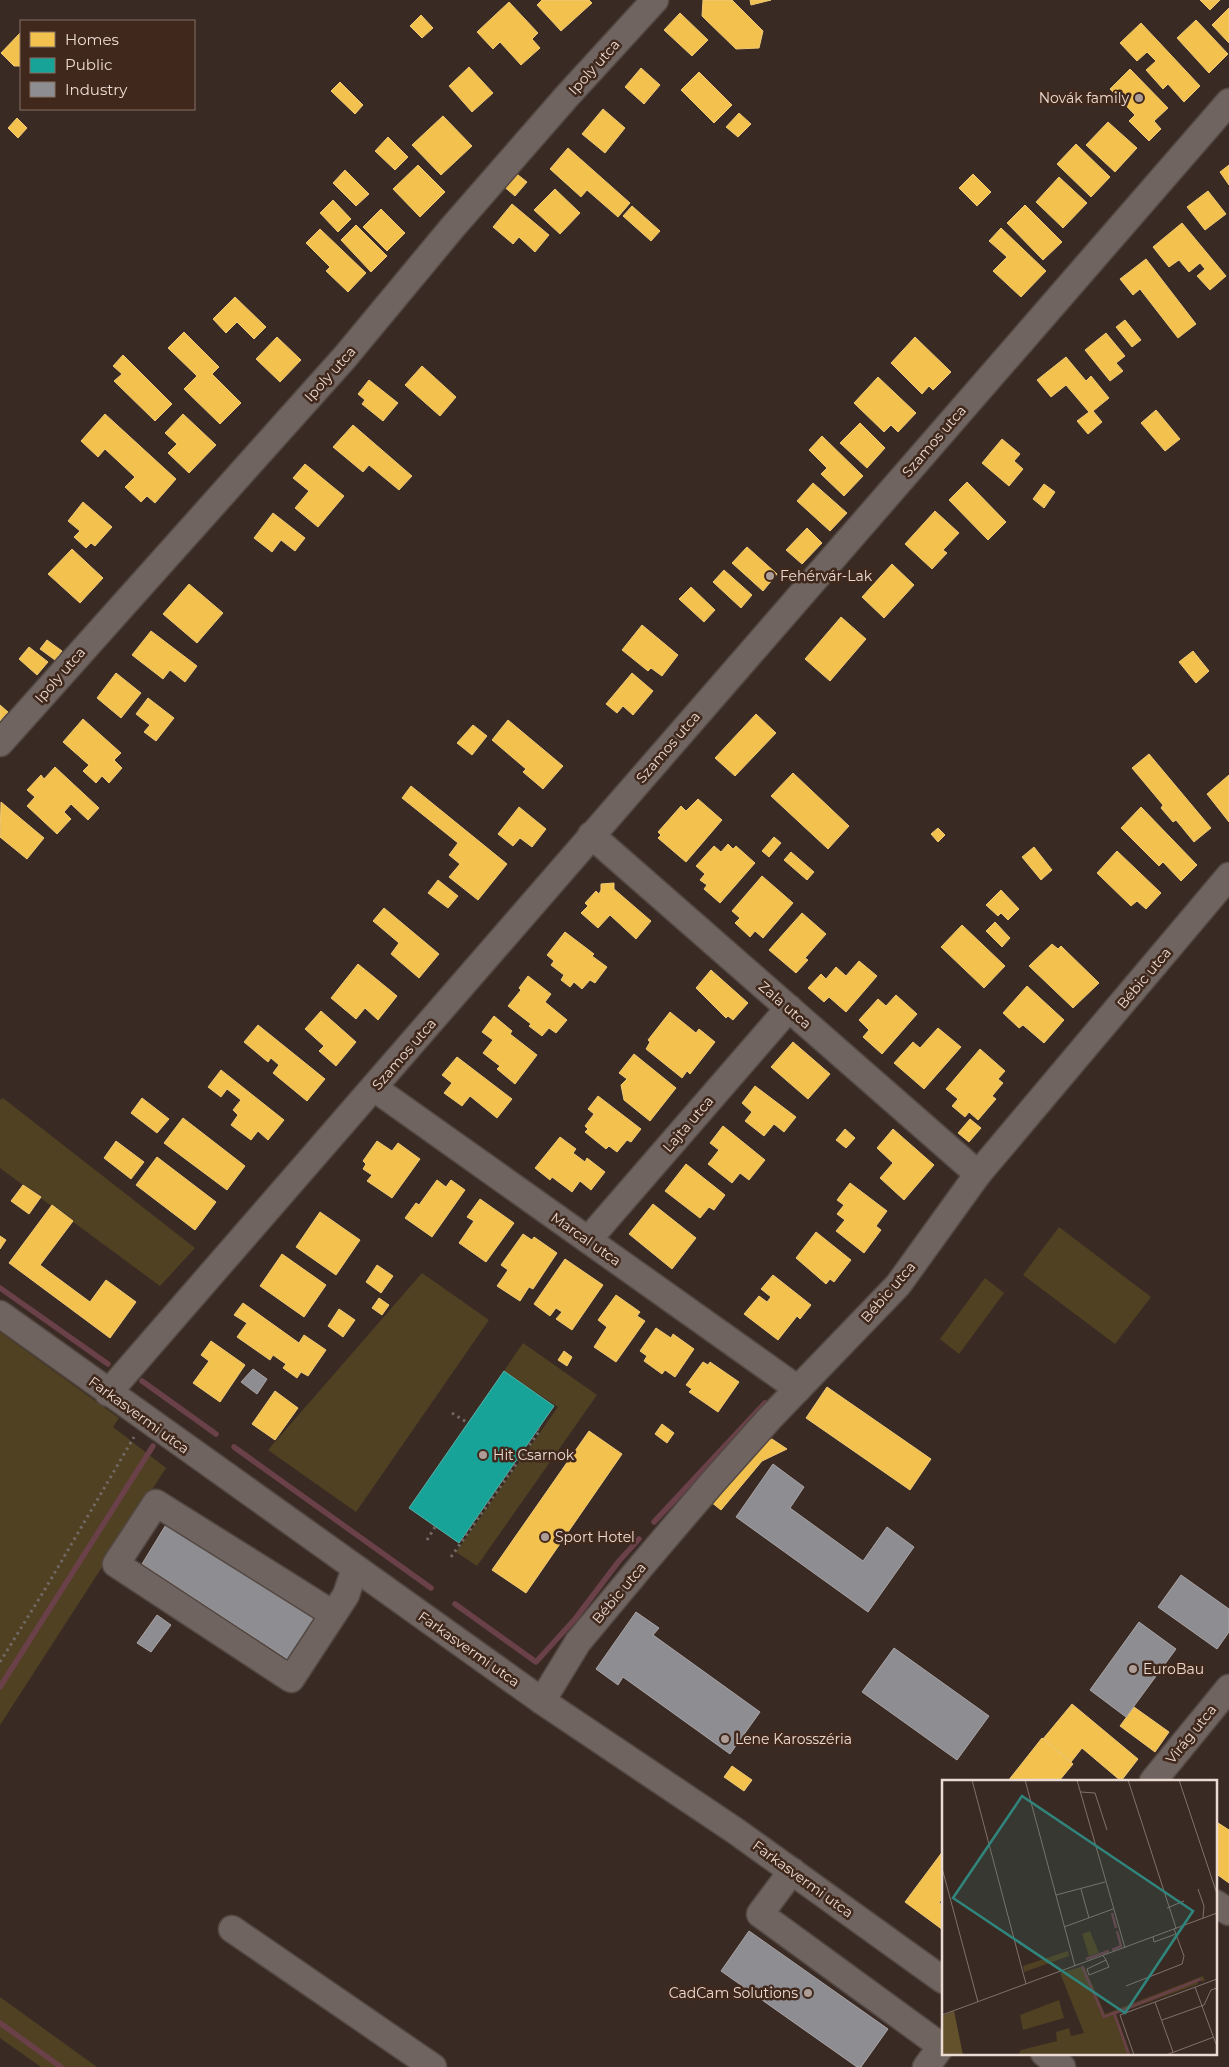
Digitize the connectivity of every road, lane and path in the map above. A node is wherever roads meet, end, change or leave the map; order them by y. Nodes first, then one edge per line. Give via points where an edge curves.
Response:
1 (655, 0) edge
2 (1229, 102) edge
3 (0, 743) edge
4 (591, 835) junction
5 (1229, 876) edge
6 (789, 1008) junction
7 (374, 1088) junction
8 (978, 1174) junction
9 (588, 1240) junction
10 (0, 1314) edge
11 (798, 1389) junction
12 (108, 1392) junction
13 (452, 1413) dead end
14 (145, 1419) junction
15 (468, 1423) dead end
16 (538, 1429) dead end
17 (436, 1527) dead end
18 (427, 1540) dead end
19 (451, 1556) dead end
20 (355, 1568) junction
21 (333, 1614) junction
22 (0, 1662) edge
23 (1229, 1688) edge
24 (542, 1701) junction
25 (1153, 1780) edge
26 (792, 1871) junction
27 (1216, 1904) edge
28 (1229, 1912) edge
29 (232, 1929) dead end
30 (942, 1979) edge
31 (942, 2045) edge
32 (1045, 2054) edge
33 (433, 2067) edge
34 (926, 2067) edge
35 (1062, 2067) edge

1 - 3 street, Ipoly utca via 452,228 335,369
2 - 4 street, Szamos utca
4 - 6 street, Zala utca
4 - 7 street, Szamos utca
5 - 8 street, Bébic utca
6 - 8 street, Zala utca
6 - 9 street, Lajta utca
7 - 9 street, Marcal utca
7 - 12 street, Szamos utca
8 - 11 street, Bébic utca via 898,1285
9 - 11 street, Marcal utca
10 - 12 street, Farkasvermi utca
11 - 24 street, Bébic utca via 712,1483 596,1621 566,1658
12 - 14 street, Farkasvermi utca
13 - 15 path
14 - 20 street, Farkasvermi utca
14 - 22 path
16 - 19 path
17 - 18 path
20 - 21 street via 346,1595
20 - 24 street, Farkasvermi utca
21 - 21 street via 291,1679 116,1564 156,1504
23 - 25 street, Virág utca
24 - 26 street, Farkasvermi utca
26 - 30 street, Farkasvermi utca
26 - 31 street via 760,1914
27 - 28 street
29 - 33 street
31 - 34 street
32 - 35 street

